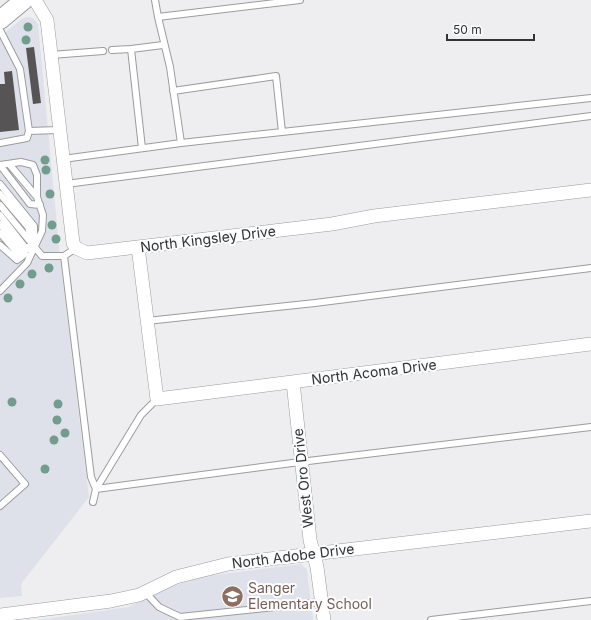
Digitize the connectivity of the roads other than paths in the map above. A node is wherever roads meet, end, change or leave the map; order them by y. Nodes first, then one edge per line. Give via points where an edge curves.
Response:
1 (24, 0) edge
2 (35, 0) edge
3 (155, 0) edge
4 (300, 0) edge
5 (158, 17) junction
6 (0, 20) edge
7 (0, 30) edge
8 (163, 44) junction
9 (131, 49) junction
10 (112, 50) dead end
11 (103, 51) dead end
12 (51, 56) junction
13 (173, 91) junction
14 (591, 98) edge
15 (591, 116) edge
16 (59, 130) junction
17 (29, 131) junction
18 (282, 132) junction
19 (0, 143) edge
20 (181, 143) junction
21 (142, 148) junction
22 (63, 159) junction
23 (9, 164) junction
24 (0, 165) edge
25 (0, 184) edge
26 (66, 184) junction
27 (591, 190) edge
28 (0, 194) edge
29 (37, 197) junction
30 (0, 205) edge
31 (40, 205) junction
32 (0, 215) edge
33 (0, 224) edge
34 (0, 233) edge
35 (0, 245) edge
36 (34, 247) junction
37 (138, 247) junction
38 (76, 248) junction
39 (64, 256) junction
40 (591, 268) edge
41 (0, 292) edge
42 (147, 321) junction
43 (591, 344) edge
44 (292, 382) junction
45 (157, 399) junction
46 (591, 427) edge
47 (0, 455) edge
48 (300, 462) junction
49 (96, 490) junction
50 (93, 502) dead end
51 (0, 506) edge
52 (591, 521) edge
53 (314, 554) junction
54 (146, 592) junction
55 (591, 601) edge
56 (321, 602) junction
57 (0, 615) edge
58 (324, 620) edge
59 (431, 620) edge

1 - 6 main road
2 - 12 street via 46,20
3 - 5 lane
4 - 5 lane
5 - 8 lane
7 - 17 lane via 20,68
8 - 9 lane
8 - 13 lane via 170,67
9 - 10 lane
9 - 21 lane
11 - 12 lane
12 - 16 street
13 - 18 lane via 276,76
13 - 20 lane
14 - 18 lane
15 - 26 lane
16 - 17 lane
16 - 22 street
17 - 19 lane via 26,138
18 - 20 lane
20 - 21 lane
21 - 22 lane
22 - 26 street
23 - 24 lane
23 - 29 lane
23 - 29 lane via 25,162 33,165 37,175
24 - 31 lane via 30,204
25 - 36 lane via 34,226
26 - 38 street via 73,243
27 - 37 street, North Kingsley Drive
28 - 36 lane via 28,227
29 - 31 lane
30 - 36 lane
31 - 36 lane via 44,222
32 - 36 lane via 25,247
33 - 36 lane via 22,252
34 - 36 lane via 19,255
35 - 36 lane via 17,260
36 - 39 lane via 42,256
36 - 41 lane via 27,263
37 - 38 street, North Kingsley Drive via 87,253
37 - 42 street
38 - 39 lane
39 - 49 lane via 91,477
40 - 42 lane via 315,303
42 - 45 street
43 - 44 street, North Acoma Drive
44 - 45 street, North Acoma Drive
44 - 48 street, West Oro Drive
45 - 49 lane via 141,415
46 - 48 lane
47 - 51 lane via 25,484
48 - 49 lane
48 - 53 street, West Oro Drive
49 - 50 lane
52 - 53 street, North Adobe Drive
53 - 54 street, North Adobe Drive via 197,570
53 - 56 street, West Oro Drive
54 - 56 lane via 159,607 180,618
54 - 57 street, North Adobe Drive via 139,596 112,601
55 - 59 lane
56 - 58 street, West Oro Drive

